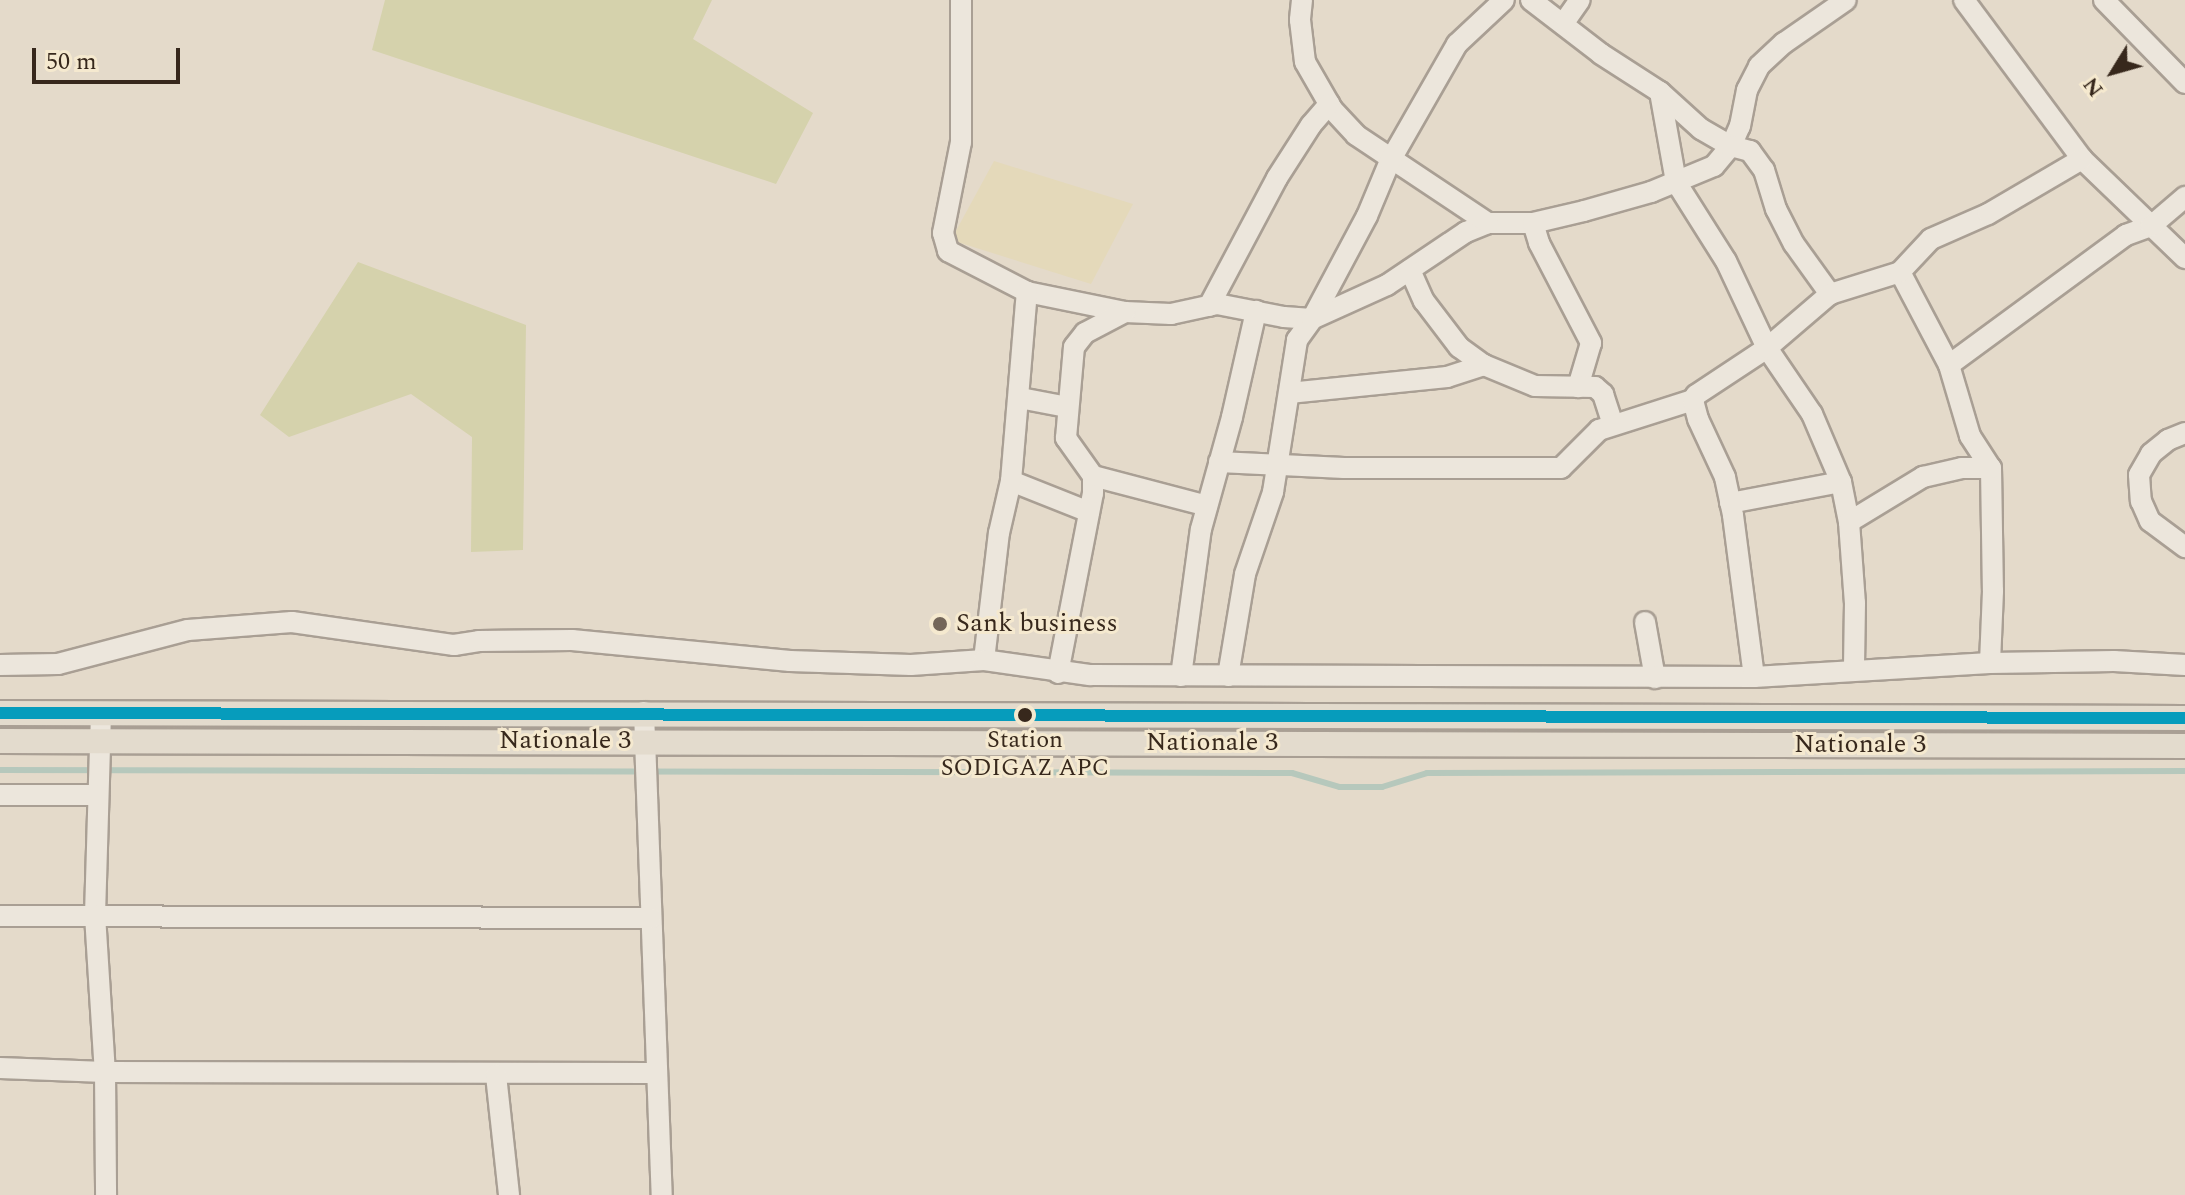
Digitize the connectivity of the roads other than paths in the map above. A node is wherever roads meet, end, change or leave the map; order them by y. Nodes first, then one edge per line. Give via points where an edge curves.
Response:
1 (961, 0) edge
2 (1302, 0) edge
3 (1504, 0) edge
4 (1531, 0) edge
5 (1580, 0) edge
6 (1846, 0) edge
7 (1964, 0) edge
8 (2104, 0) edge
9 (1563, 24) junction
10 (2185, 83) edge
11 (1660, 92) junction
12 (1329, 104) junction
13 (1731, 146) junction
14 (2082, 159) junction
15 (1390, 161) junction
16 (1676, 182) junction
17 (2185, 197) edge
18 (1488, 223) junction
19 (1533, 223) junction
20 (2151, 226) junction
21 (2185, 258) edge
22 (1410, 270) junction
23 (1900, 272) junction
24 (1027, 292) junction
25 (1830, 294) junction
26 (1209, 306) junction
27 (1256, 311) junction
28 (1125, 312) junction
29 (1312, 319) junction
30 (1767, 348) junction
31 (1484, 365) junction
32 (1949, 365) junction
33 (1578, 387) junction
34 (1289, 393) junction
35 (1020, 398) junction
36 (1693, 400) junction
37 (1067, 407) junction
38 (1613, 424) junction
39 (2185, 433) edge
40 (1219, 462) junction
41 (1278, 462) junction
42 (1991, 468) junction
43 (1093, 476) junction
44 (1011, 481) junction
45 (1841, 482) junction
46 (1730, 503) junction
47 (1207, 506) junction
48 (1089, 512) junction
49 (1849, 522) junction
50 (2185, 547) edge
51 (1645, 622) dead end
52 (984, 660) junction
53 (1990, 663) junction
54 (0, 665) edge
55 (2185, 665) edge
56 (1854, 670) junction
57 (1058, 673) junction
58 (1181, 676) junction
59 (1228, 676) junction
60 (1754, 677) junction
61 (1655, 678) junction
62 (644, 712) junction
63 (0, 713) edge
64 (101, 713) junction
65 (2185, 718) edge
66 (0, 741) edge
67 (645, 741) junction
68 (100, 742) junction
69 (2185, 746) edge
70 (0, 795) edge
71 (97, 795) junction
72 (95, 915) junction
73 (0, 916) edge
74 (651, 918) junction
75 (0, 1068) edge
76 (105, 1072) junction
77 (655, 1073) junction
78 (496, 1075) junction
79 (106, 1195) edge
80 (509, 1195) edge
81 (662, 1195) edge

1 - 24 street via 961,142 944,245
2 - 12 street via 1305,62
3 - 15 street via 1457,44
4 - 9 street
5 - 9 street
6 - 13 street via 1759,66
7 - 14 street
8 - 10 street
9 - 11 street
11 - 13 street via 1701,129
11 - 16 street
12 - 15 street via 1356,135
12 - 26 street via 1277,178
13 - 16 street via 1714,166
13 - 25 street via 1750,151 1758,160 1794,244
14 - 20 street
14 - 23 street via 1988,214 1931,239
15 - 18 street
15 - 29 street
16 - 19 street
16 - 30 street via 1726,261
17 - 20 street
18 - 19 street
18 - 22 street
19 - 33 street via 1591,343
20 - 21 street
20 - 32 street via 2126,235
22 - 29 street
22 - 31 street via 1424,301 1459,347
23 - 25 street
23 - 32 street
24 - 28 street
24 - 35 street
25 - 30 street
26 - 27 street
26 - 28 street via 1171,314
27 - 29 street
27 - 40 street
28 - 37 street via 1079,337
29 - 34 street via 1297,340
30 - 36 street
30 - 45 street via 1812,414
31 - 33 street via 1535,386
31 - 34 street via 1447,377
32 - 42 street via 1970,436
33 - 38 street via 1600,390
34 - 41 street
35 - 37 street
35 - 44 street
36 - 38 street
36 - 46 street via 1725,477
37 - 43 street via 1066,438
38 - 41 street via 1591,435 1561,468 1344,468
39 - 50 street via 2151,454 2139,475 2141,501 2150,521
40 - 41 street
40 - 47 street
41 - 59 street via 1261,534 1245,574
42 - 49 street via 1923,477
42 - 53 street
43 - 47 street
43 - 48 street
44 - 48 street
44 - 52 street via 999,533
45 - 46 street
45 - 49 street
46 - 60 street
47 - 58 street
48 - 57 street
49 - 56 street
51 - 61 street
52 - 54 street via 911,665 790,661 572,640 454,645 292,622 188,630 58,664
52 - 57 street
53 - 55 street
53 - 56 street
56 - 60 street
57 - 58 street
58 - 59 street
59 - 61 street
60 - 61 street
62 - 64 main road, Nationale 3
62 - 65 main road, Nationale 3
62 - 67 street
63 - 64 main road, Nationale 3
64 - 68 street
66 - 68 main road, Nationale 3
67 - 68 main road, Nationale 3
67 - 69 main road, Nationale 3
67 - 74 street
68 - 71 street
70 - 71 street
71 - 72 street
72 - 73 street
72 - 74 street
72 - 76 street
74 - 77 street
75 - 76 street
76 - 78 street
76 - 79 street
77 - 78 street
77 - 81 street
78 - 80 street

